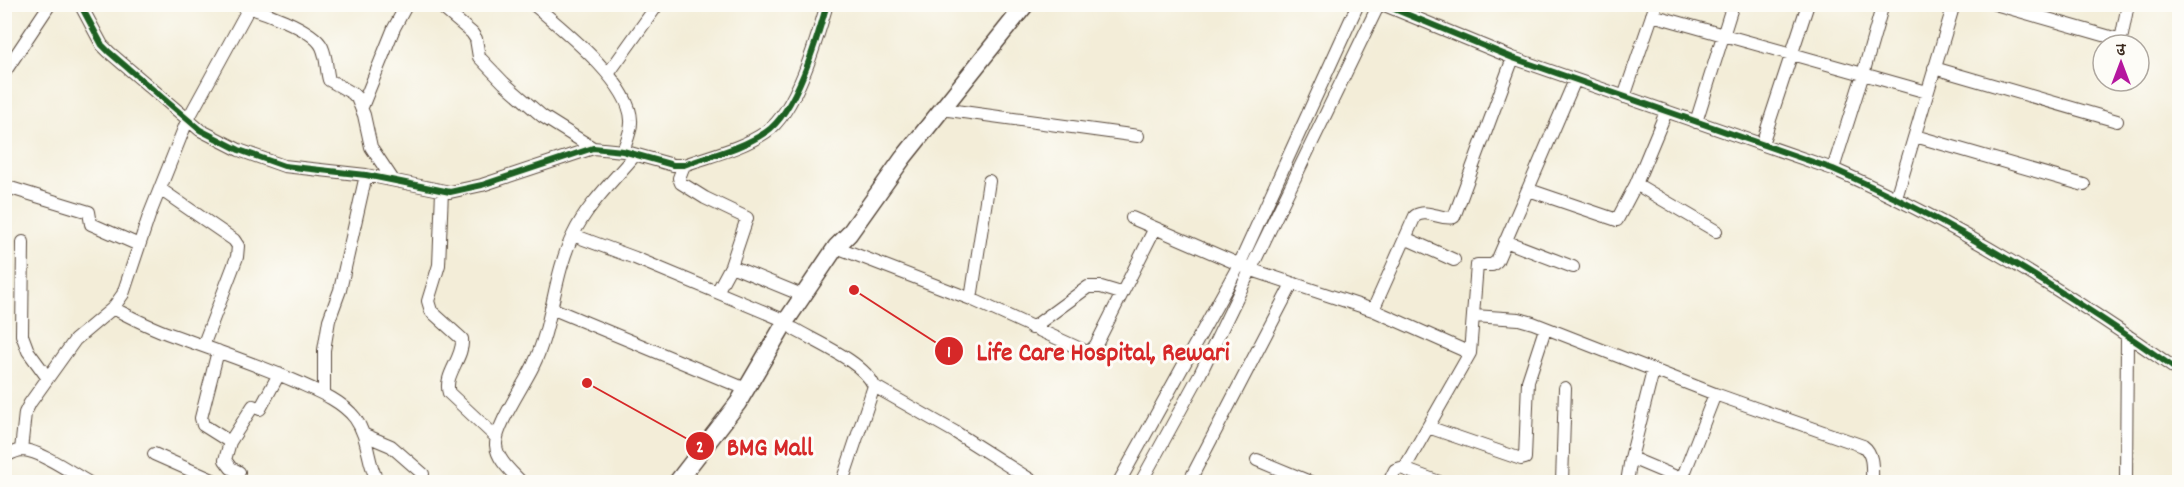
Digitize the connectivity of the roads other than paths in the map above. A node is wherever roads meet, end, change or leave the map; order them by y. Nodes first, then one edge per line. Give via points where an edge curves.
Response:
1 (50, 4) edge
2 (80, 4) edge
3 (407, 4) edge
4 (438, 4) edge
5 (533, 4) edge
6 (658, 4) edge
7 (828, 4) edge
8 (1026, 4) edge
9 (1358, 4) edge
10 (1380, 4) edge
11 (1733, 4) edge
12 (1808, 4) edge
13 (1882, 4) edge
14 (1954, 4) edge
15 (1995, 4) edge
16 (2128, 4) edge
17 (246, 6) edge
18 (2023, 8) edge
19 (1654, 10) edge
20 (1724, 36) junction
21 (1792, 55) junction
22 (1513, 58) junction
23 (1934, 68) junction
24 (4, 73) edge
25 (608, 74) junction
26 (1863, 74) junction
27 (1575, 80) junction
28 (1927, 92) junction
29 (1624, 97) junction
30 (362, 107) junction
31 (941, 109) junction
32 (1666, 112) junction
33 (187, 121) junction
34 (2117, 121) dead end
35 (1696, 122) junction
36 (1138, 136) dead end
37 (1915, 136) junction
38 (1762, 144) junction
39 (593, 148) junction
40 (629, 153) junction
41 (684, 165) junction
42 (1833, 169) junction
43 (366, 175) junction
44 (393, 180) junction
45 (989, 181) dead end
46 (1636, 184) junction
47 (2084, 185) dead end
48 (4, 186) edge
49 (160, 189) junction
50 (1529, 190) junction
51 (442, 191) junction
52 (1896, 198) junction
53 (1132, 218) dead end
54 (1155, 228) junction
55 (1716, 231) dead end
56 (573, 235) junction
57 (1405, 238) junction
58 (1505, 241) junction
59 (23, 242) dead end
60 (139, 245) junction
61 (841, 249) junction
62 (1454, 260) dead end
63 (1239, 265) junction
64 (731, 266) junction
65 (1573, 267) dead end
66 (1252, 270) junction
67 (1292, 284) junction
68 (717, 292) junction
69 (1121, 292) junction
70 (802, 295) junction
71 (971, 298) junction
72 (113, 308) junction
73 (551, 308) junction
74 (1373, 310) junction
75 (1474, 316) junction
76 (790, 325) junction
77 (1032, 328) junction
78 (1545, 329) junction
79 (2127, 335) junction
80 (203, 346) junction
81 (218, 351) junction
82 (1470, 353) junction
83 (1653, 371) junction
84 (2180, 372) edge
85 (279, 374) junction
86 (47, 377) junction
87 (874, 386) junction
88 (1564, 388) dead end
89 (746, 389) junction
90 (324, 394) junction
91 (1714, 394) junction
92 (1428, 427) junction
93 (365, 435) junction
94 (497, 438) junction
95 (230, 442) junction
96 (21, 450) junction
97 (154, 454) dead end
98 (4, 457) edge
99 (1631, 458) junction
100 (1257, 460) dead end
101 (1404, 469) junction
102 (423, 474) dead end
103 (1686, 481) edge
104 (846, 482) edge
105 (88, 483) edge
106 (217, 483) edge
107 (233, 483) edge
108 (378, 483) edge
109 (521, 483) edge
110 (677, 483) edge
111 (690, 483) edge
112 (1034, 483) edge
113 (1119, 483) edge
114 (1141, 483) edge
115 (1189, 483) edge
116 (1310, 483) edge
117 (1389, 483) edge
118 (1439, 483) edge
119 (1562, 483) edge
120 (1627, 483) edge
121 (1872, 483) edge
122 (2126, 483) edge

1 - 24 street
2 - 33 street via 102,45
3 - 30 street
4 - 39 street via 472,33 479,57 504,83 542,116
5 - 25 street
6 - 25 street
7 - 41 street via 797,89 777,123 752,141
8 - 31 main road
9 - 63 street
10 - 22 street
10 - 66 street
11 - 20 street
12 - 21 street
13 - 26 street
14 - 23 street
15 - 18 street
16 - 18 street via 2119,38
17 - 30 street via 314,37 324,55 329,80 352,93
17 - 33 street
19 - 20 street
19 - 29 street
20 - 21 street
20 - 35 street
21 - 26 street
21 - 38 street
22 - 27 street
22 - 57 street via 1454,217 1419,214
23 - 28 street
23 - 34 street
25 - 40 street via 631,116
26 - 28 street
26 - 42 street
27 - 29 street
27 - 50 street
28 - 37 street
29 - 32 street
30 - 44 street via 371,147
31 - 36 street
31 - 61 main road
32 - 35 street
32 - 46 street
33 - 43 street via 219,141 278,164
33 - 49 street
35 - 38 street
37 - 47 street
37 - 52 street
38 - 42 street
39 - 40 street
39 - 51 street via 471,188
40 - 41 street
40 - 56 street
41 - 64 street via 681,183 747,218
42 - 52 street
43 - 44 street
43 - 90 street via 340,290 329,320
44 - 51 street
45 - 71 street
46 - 50 street via 1620,217 1614,221
46 - 55 street
48 - 60 street via 89,212 91,224
49 - 60 street
49 - 80 street via 238,246
50 - 58 street
51 - 94 street via 439,264 429,306 462,339 448,384 449,393
52 - 79 street
53 - 54 street
54 - 63 street
54 - 69 street
56 - 68 street
56 - 73 street
57 - 62 street
57 - 74 street
58 - 65 street
58 - 75 street via 1495,263 1477,264
59 - 86 street via 22,335 28,351
60 - 72 street via 123,294
61 - 70 main road
61 - 71 street
61 - 76 main road
63 - 66 street
63 - 113 street
64 - 68 street
64 - 70 street
66 - 67 street
66 - 114 street
67 - 74 street
67 - 115 street
68 - 76 street
69 - 77 street via 1088,287
69 - 77 street via 1090,351 1079,350
70 - 76 main road
71 - 77 street
72 - 80 street
72 - 86 street via 75,340
73 - 89 street
73 - 94 street via 537,357
74 - 82 street
75 - 78 street via 1518,319
75 - 82 street
76 - 87 street via 866,372
76 - 89 main road
76 - 111 main road via 744,414
78 - 83 street
78 - 92 street via 1528,381 1525,458
79 - 84 street
79 - 122 street
80 - 81 street
81 - 85 street
81 - 95 street via 201,418 203,425
82 - 92 street
83 - 91 street
83 - 99 street
85 - 90 street
85 - 95 street via 260,409 253,406
86 - 96 street via 28,406
87 - 104 street
87 - 112 street
88 - 119 street
89 - 110 main road
90 - 93 street via 347,410
91 - 103 street
91 - 121 street via 1863,446 1871,457
92 - 101 street
93 - 102 street via 391,446
93 - 108 street
94 - 109 street via 498,454
95 - 107 street via 225,460 239,472
96 - 98 street
96 - 105 street via 45,458
97 - 106 street
99 - 103 street
99 - 120 street
100 - 116 street
101 - 117 street via 1395,470
101 - 118 street

